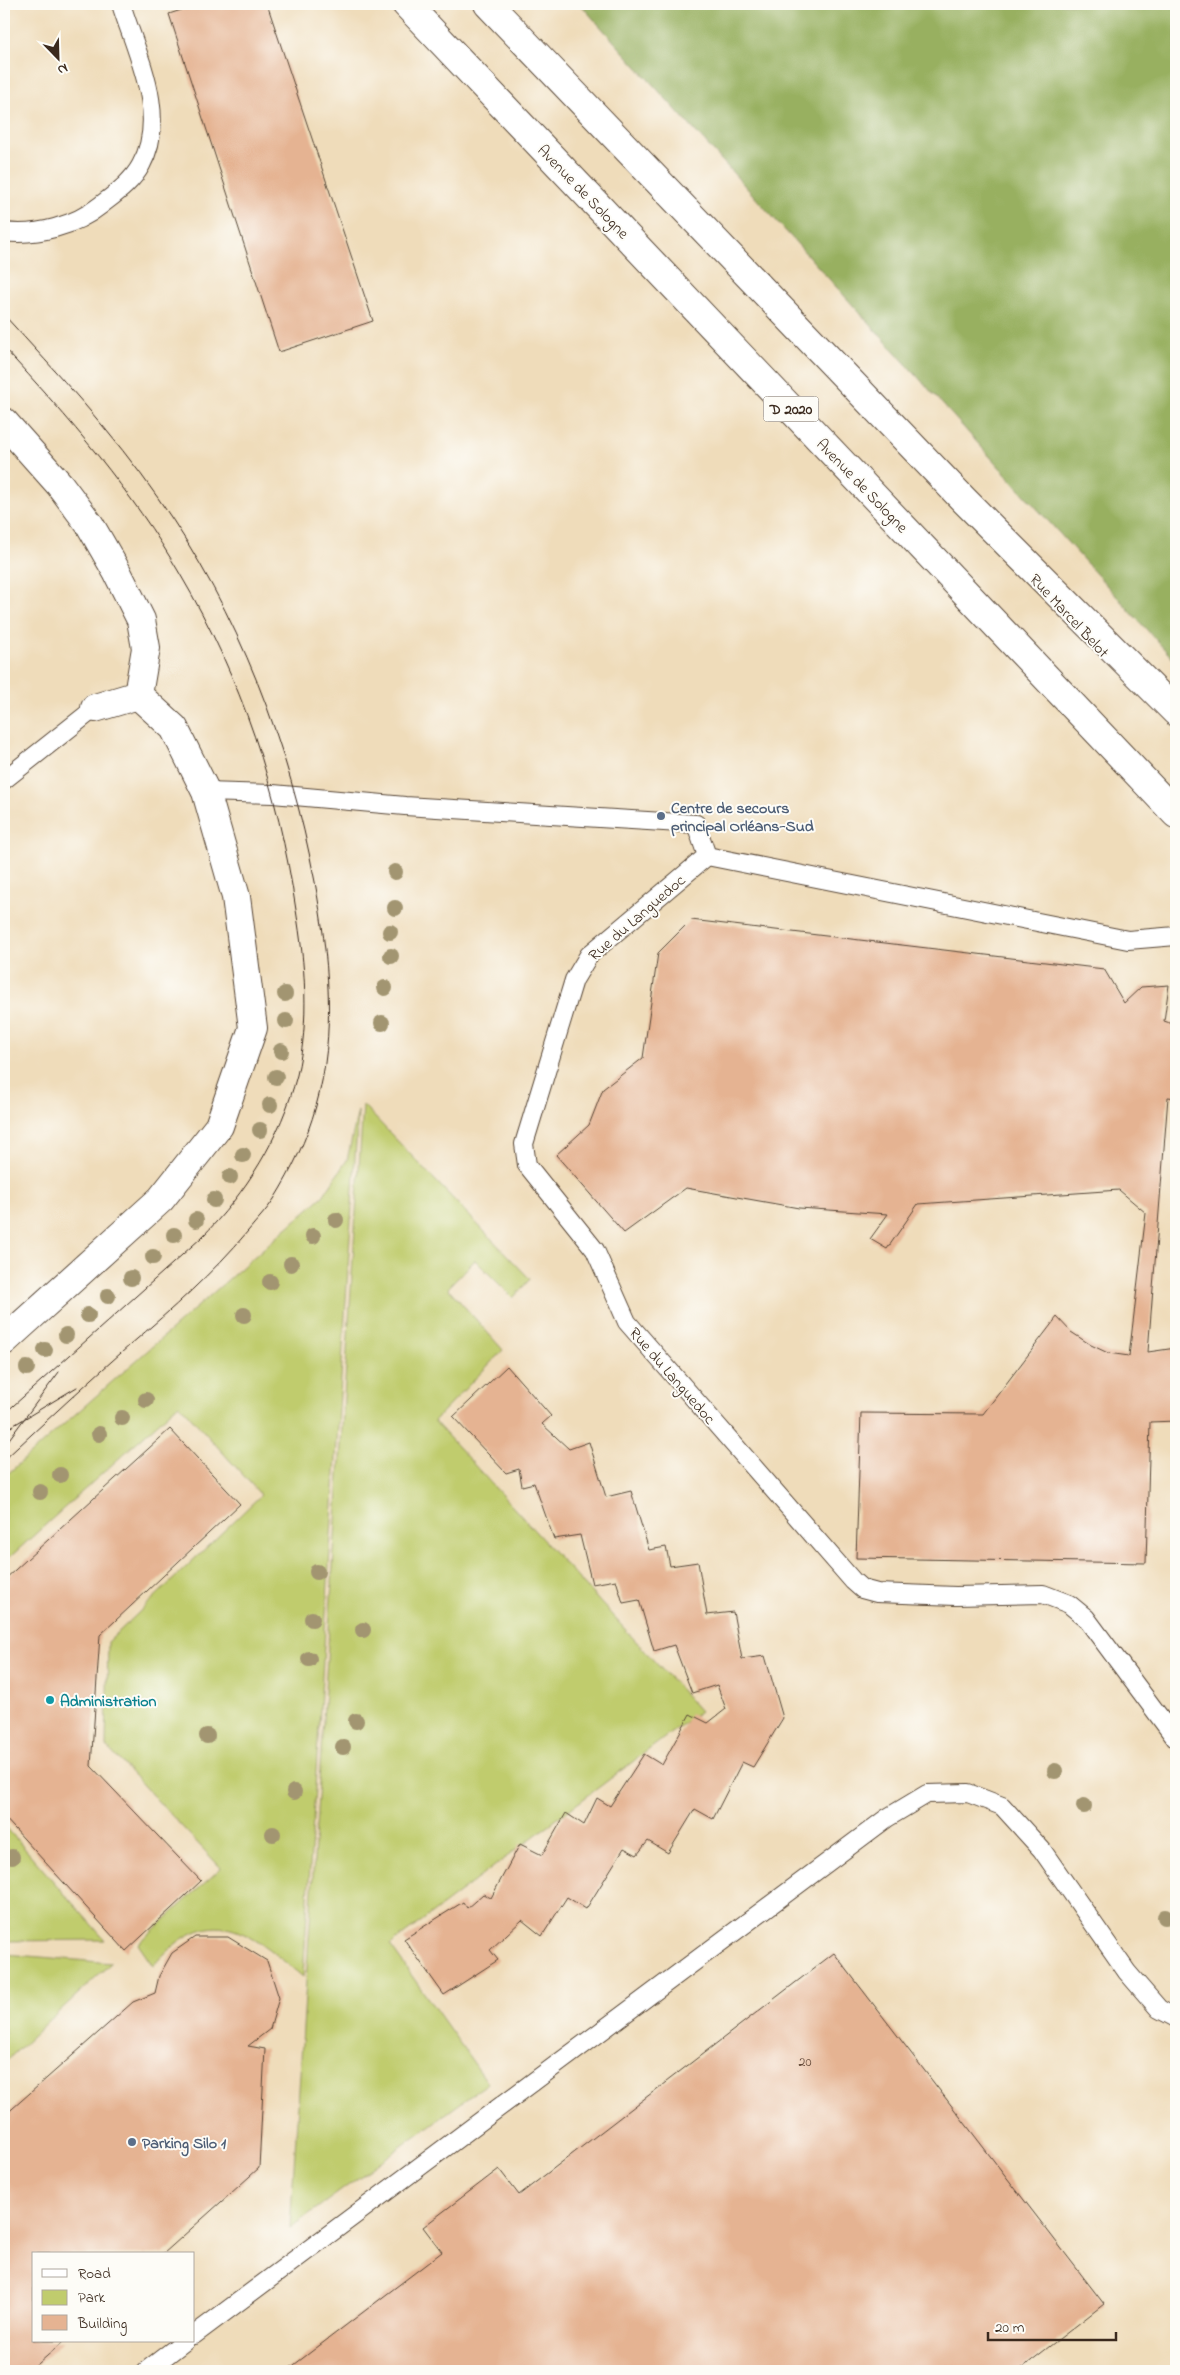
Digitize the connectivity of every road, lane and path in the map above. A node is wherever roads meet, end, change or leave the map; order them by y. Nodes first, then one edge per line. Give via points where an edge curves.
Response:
1 (121, 4) edge
2 (406, 4) edge
3 (488, 4) edge
4 (4, 232) edge
5 (4, 422) edge
6 (964, 500) junction
7 (138, 695) junction
8 (95, 708) joint
9 (1176, 712) edge
10 (1176, 730) edge
11 (4, 780) edge
12 (206, 792) junction
13 (1176, 814) edge
14 (706, 856) junction
15 (1176, 936) edge
16 (4, 1341) edge
17 (1176, 1739) edge
18 (1176, 2018) edge
19 (195, 2334) edge
20 (184, 2342) edge
21 (146, 2371) edge

1 - 4 lane via 152,109 149,148 140,167 125,186 81,218 46,230
2 - 13 main road, Avenue de Sologne / D 2020
3 - 6 main road
5 - 7 main road via 60,484 90,525 141,620 146,648
6 - 9 main road
6 - 10 main road, Rue Marcel Belot
7 - 8 main road
7 - 12 main road via 174,728
8 - 11 lane
12 - 14 lane via 696,824
12 - 16 main road via 236,897 253,1028 219,1126 162,1199
14 - 15 lane via 1128,940
14 - 17 lane, Rue du Languedoc via 590,955 574,980 524,1144 527,1165 595,1250 627,1322 862,1590 956,1596 1043,1594 1069,1604 1086,1618
18 - 19 lane via 1159,2009 1126,1972 1042,1850 1002,1806 968,1793 927,1794 879,1824
20 - 21 lane

